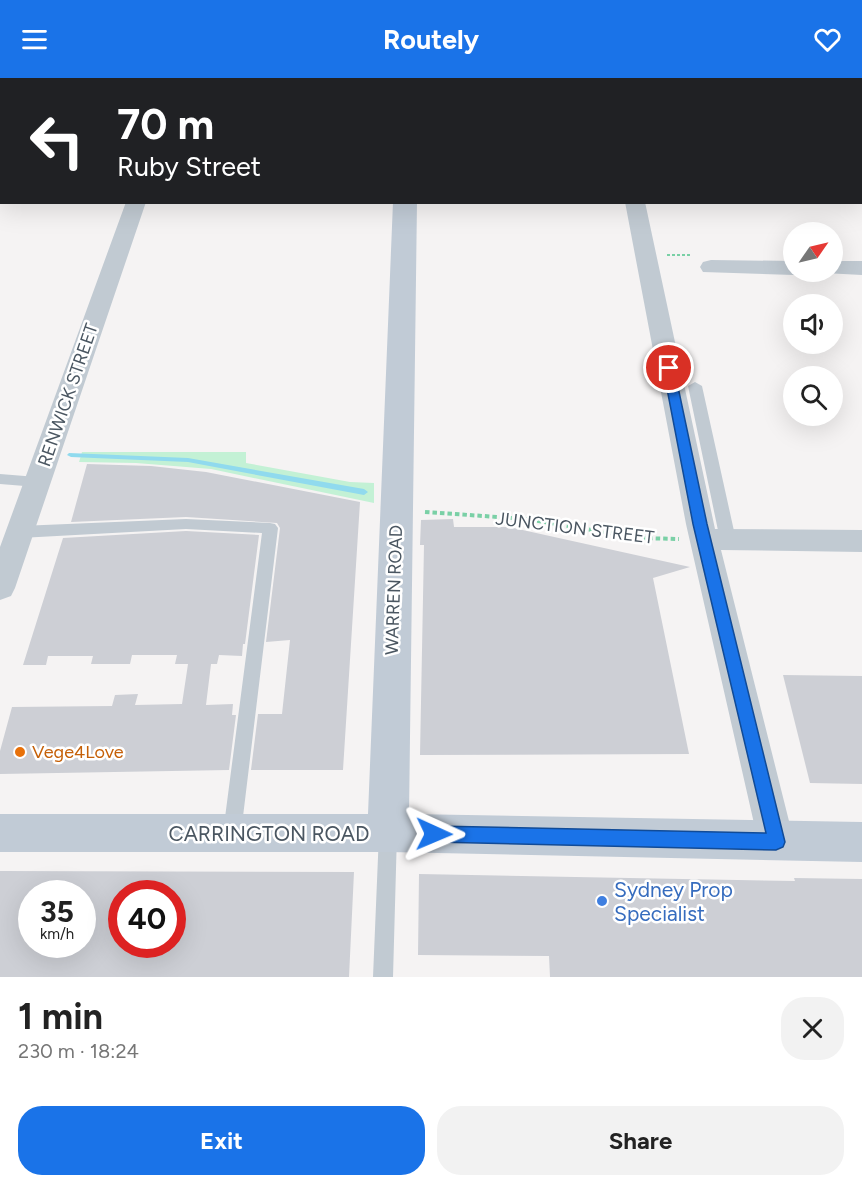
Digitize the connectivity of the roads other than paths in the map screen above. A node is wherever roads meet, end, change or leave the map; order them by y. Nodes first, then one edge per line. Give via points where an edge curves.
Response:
1 (135, 204) edge
2 (405, 204) edge
3 (635, 204) edge
4 (711, 267) dead end
5 (783, 268) edge
6 (843, 268) edge
7 (862, 268) edge
8 (694, 386) dead end
9 (0, 479) edge
10 (38, 482) junction
11 (708, 503) junction
12 (20, 532) junction
13 (862, 541) edge
14 (713, 546) junction
15 (862, 559) edge
16 (0, 588) edge
17 (0, 832) edge
18 (388, 833) junction
19 (232, 834) junction
20 (776, 842) junction
21 (862, 842) edge
22 (383, 977) edge

1 - 10 street, RENWICK STREET
2 - 18 street, WARREN ROAD
3 - 11 street
4 - 5 street
6 - 7 street
8 - 11 lane
9 - 10 lane
10 - 12 street, RENWICK STREET
11 - 14 street
12 - 16 street, RENWICK STREET
12 - 19 lane via 186,524 270,528
13 - 14 street
14 - 15 street
14 - 20 street
17 - 19 street, CARRINGTON ROAD
18 - 19 street, CARRINGTON ROAD
18 - 20 street, CARRINGTON ROAD
18 - 22 lane, WARREN ROAD
20 - 21 street, CARRINGTON ROAD

